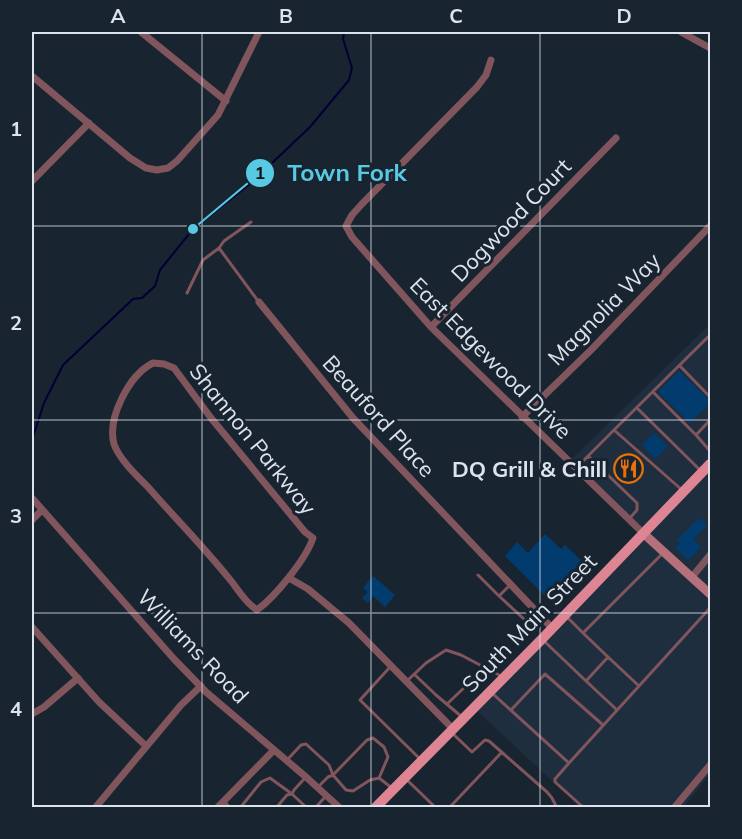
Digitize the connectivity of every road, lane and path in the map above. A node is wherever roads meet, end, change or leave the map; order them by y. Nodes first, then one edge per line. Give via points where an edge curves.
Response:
1 (141, 32) edge
2 (259, 32) edge
3 (681, 32) edge
4 (711, 48) edge
5 (491, 60) dead end
6 (32, 76) edge
7 (226, 101) junction
8 (89, 123) junction
9 (616, 138) dead end
10 (32, 181) edge
11 (251, 222) dead end
12 (711, 226) edge
13 (219, 248) junction
14 (187, 293) dead end
15 (259, 302) joint
16 (431, 327) junction
17 (711, 335) edge
18 (680, 366) junction
19 (653, 392) junction
20 (711, 397) edge
21 (637, 408) junction
22 (522, 417) junction
23 (711, 420) edge
24 (614, 430) junction
25 (696, 435) junction
26 (711, 451) edge
27 (588, 456) junction
28 (707, 468) edge
29 (576, 469) junction
30 (683, 492) junction
31 (32, 498) edge
32 (42, 510) junction
33 (32, 520) edge
34 (629, 520) junction
35 (643, 533) junction
36 (664, 552) junction
37 (711, 555) edge
38 (478, 575) dead end
39 (692, 577) junction
40 (289, 578) junction
41 (511, 585) junction
42 (711, 594) edge
43 (499, 596) junction
44 (711, 608) edge
45 (564, 615) junction
46 (525, 620) dead end
47 (32, 627) edge
48 (551, 627) junction
49 (583, 633) junction
50 (542, 639) junction
51 (608, 657) junction
52 (392, 665) junction
53 (486, 667) junction
54 (414, 674) junction
55 (503, 677) junction
56 (78, 678) junction
57 (407, 681) junction
58 (586, 681) junction
59 (201, 686) junction
60 (639, 686) junction
61 (490, 691) junction
62 (448, 704) junction
63 (511, 710) junction
64 (617, 710) junction
65 (32, 714) edge
66 (464, 718) junction
67 (603, 725) junction
68 (452, 730) junction
69 (146, 746) junction
70 (274, 750) junction
71 (502, 752) junction
72 (286, 760) junction
73 (421, 760) junction
74 (568, 763) junction
75 (711, 765) edge
76 (333, 775) junction
77 (306, 777) junction
78 (379, 778) junction
79 (404, 778) junction
80 (318, 787) junction
81 (393, 789) junction
82 (292, 794) junction
83 (327, 795) junction
84 (223, 801) junction
85 (95, 807) edge
86 (217, 807) edge
87 (231, 807) edge
88 (240, 807) edge
89 (276, 807) edge
90 (307, 807) edge
91 (315, 807) edge
92 (339, 807) edge
93 (375, 807) edge
94 (436, 807) edge
95 (449, 807) edge
96 (557, 807) edge
97 (584, 807) edge
98 (674, 807) edge

1 - 7 street
2 - 7 street
3 - 4 street
5 - 16 street, East Edgewood Drive via 477,87 361,205 346,226
6 - 8 street
7 - 8 street via 177,161 157,170 130,158
8 - 10 street
9 - 16 street, Dogwood Court
11 - 13 lane
12 - 22 street, Magnolia Way
13 - 14 lane via 203,260
13 - 15 lane
15 - 41 street, Beauford Place via 353,418
16 - 22 street, East Edgewood Drive
17 - 18 lane
18 - 19 lane
18 - 20 lane
19 - 21 lane
19 - 25 lane
21 - 24 lane
21 - 28 lane
22 - 29 street, East Edgewood Drive
23 - 25 lane
24 - 27 lane
24 - 30 lane
25 - 26 lane
27 - 29 lane
27 - 34 lane via 637,503
28 - 30 main road, South Main Street
29 - 34 street, East Edgewood Drive
30 - 35 main road, South Main Street
31 - 32 street, Williams Road
32 - 33 street
32 - 59 street, Williams Road
34 - 35 street, East Edgewood Drive
35 - 36 street
35 - 45 main road, South Main Street
36 - 39 street
36 - 49 lane
37 - 39 street
38 - 43 lane
39 - 42 street
40 - 40 street, Shannon Parkway via 257,610 119,454 112,435 115,415 123,395 148,366 159,363 174,368 211,418 313,538
40 - 52 street via 335,611
41 - 43 lane
41 - 48 street, Beauford Place
43 - 46 lane
44 - 60 lane
45 - 48 main road, South Main Street
45 - 49 lane
47 - 56 street
48 - 50 main road, South Main Street
49 - 51 lane
50 - 55 main road, South Main Street
50 - 58 lane
51 - 58 lane
51 - 60 lane
52 - 57 street
52 - 73 lane via 360,699
53 - 54 lane via 446,650
53 - 55 lane
53 - 62 lane
54 - 57 lane
54 - 62 lane
55 - 61 main road, South Main Street
56 - 65 street
56 - 69 street
57 - 68 street
58 - 64 lane
59 - 69 street
59 - 70 street, Williams Road
60 - 64 lane
61 - 63 lane
61 - 66 main road, South Main Street
62 - 66 lane
63 - 67 lane via 545,674
63 - 74 lane
64 - 67 lane
66 - 68 main road, South Main Street
67 - 74 lane
68 - 71 lane via 472,752 485,740
68 - 73 main road, South Main Street
69 - 85 street
70 - 72 street, Williams Road
70 - 84 street
71 - 95 lane
71 - 96 lane via 547,792
72 - 76 lane via 306,744 329,765
72 - 77 street, Williams Road
73 - 79 main road, South Main Street
74 - 97 lane via 555,782
75 - 98 street
76 - 78 lane via 346,790 353,791
76 - 78 lane via 373,738 384,747 388,757
76 - 80 lane
77 - 80 street, Williams Road
77 - 82 lane
78 - 81 lane
79 - 81 main road, South Main Street
79 - 94 lane
80 - 83 street, Williams Road
81 - 93 main road, South Main Street
82 - 88 lane via 270,778 261,782
82 - 89 lane
82 - 90 lane
83 - 91 lane
83 - 92 street, Williams Road
84 - 86 street
84 - 87 lane

